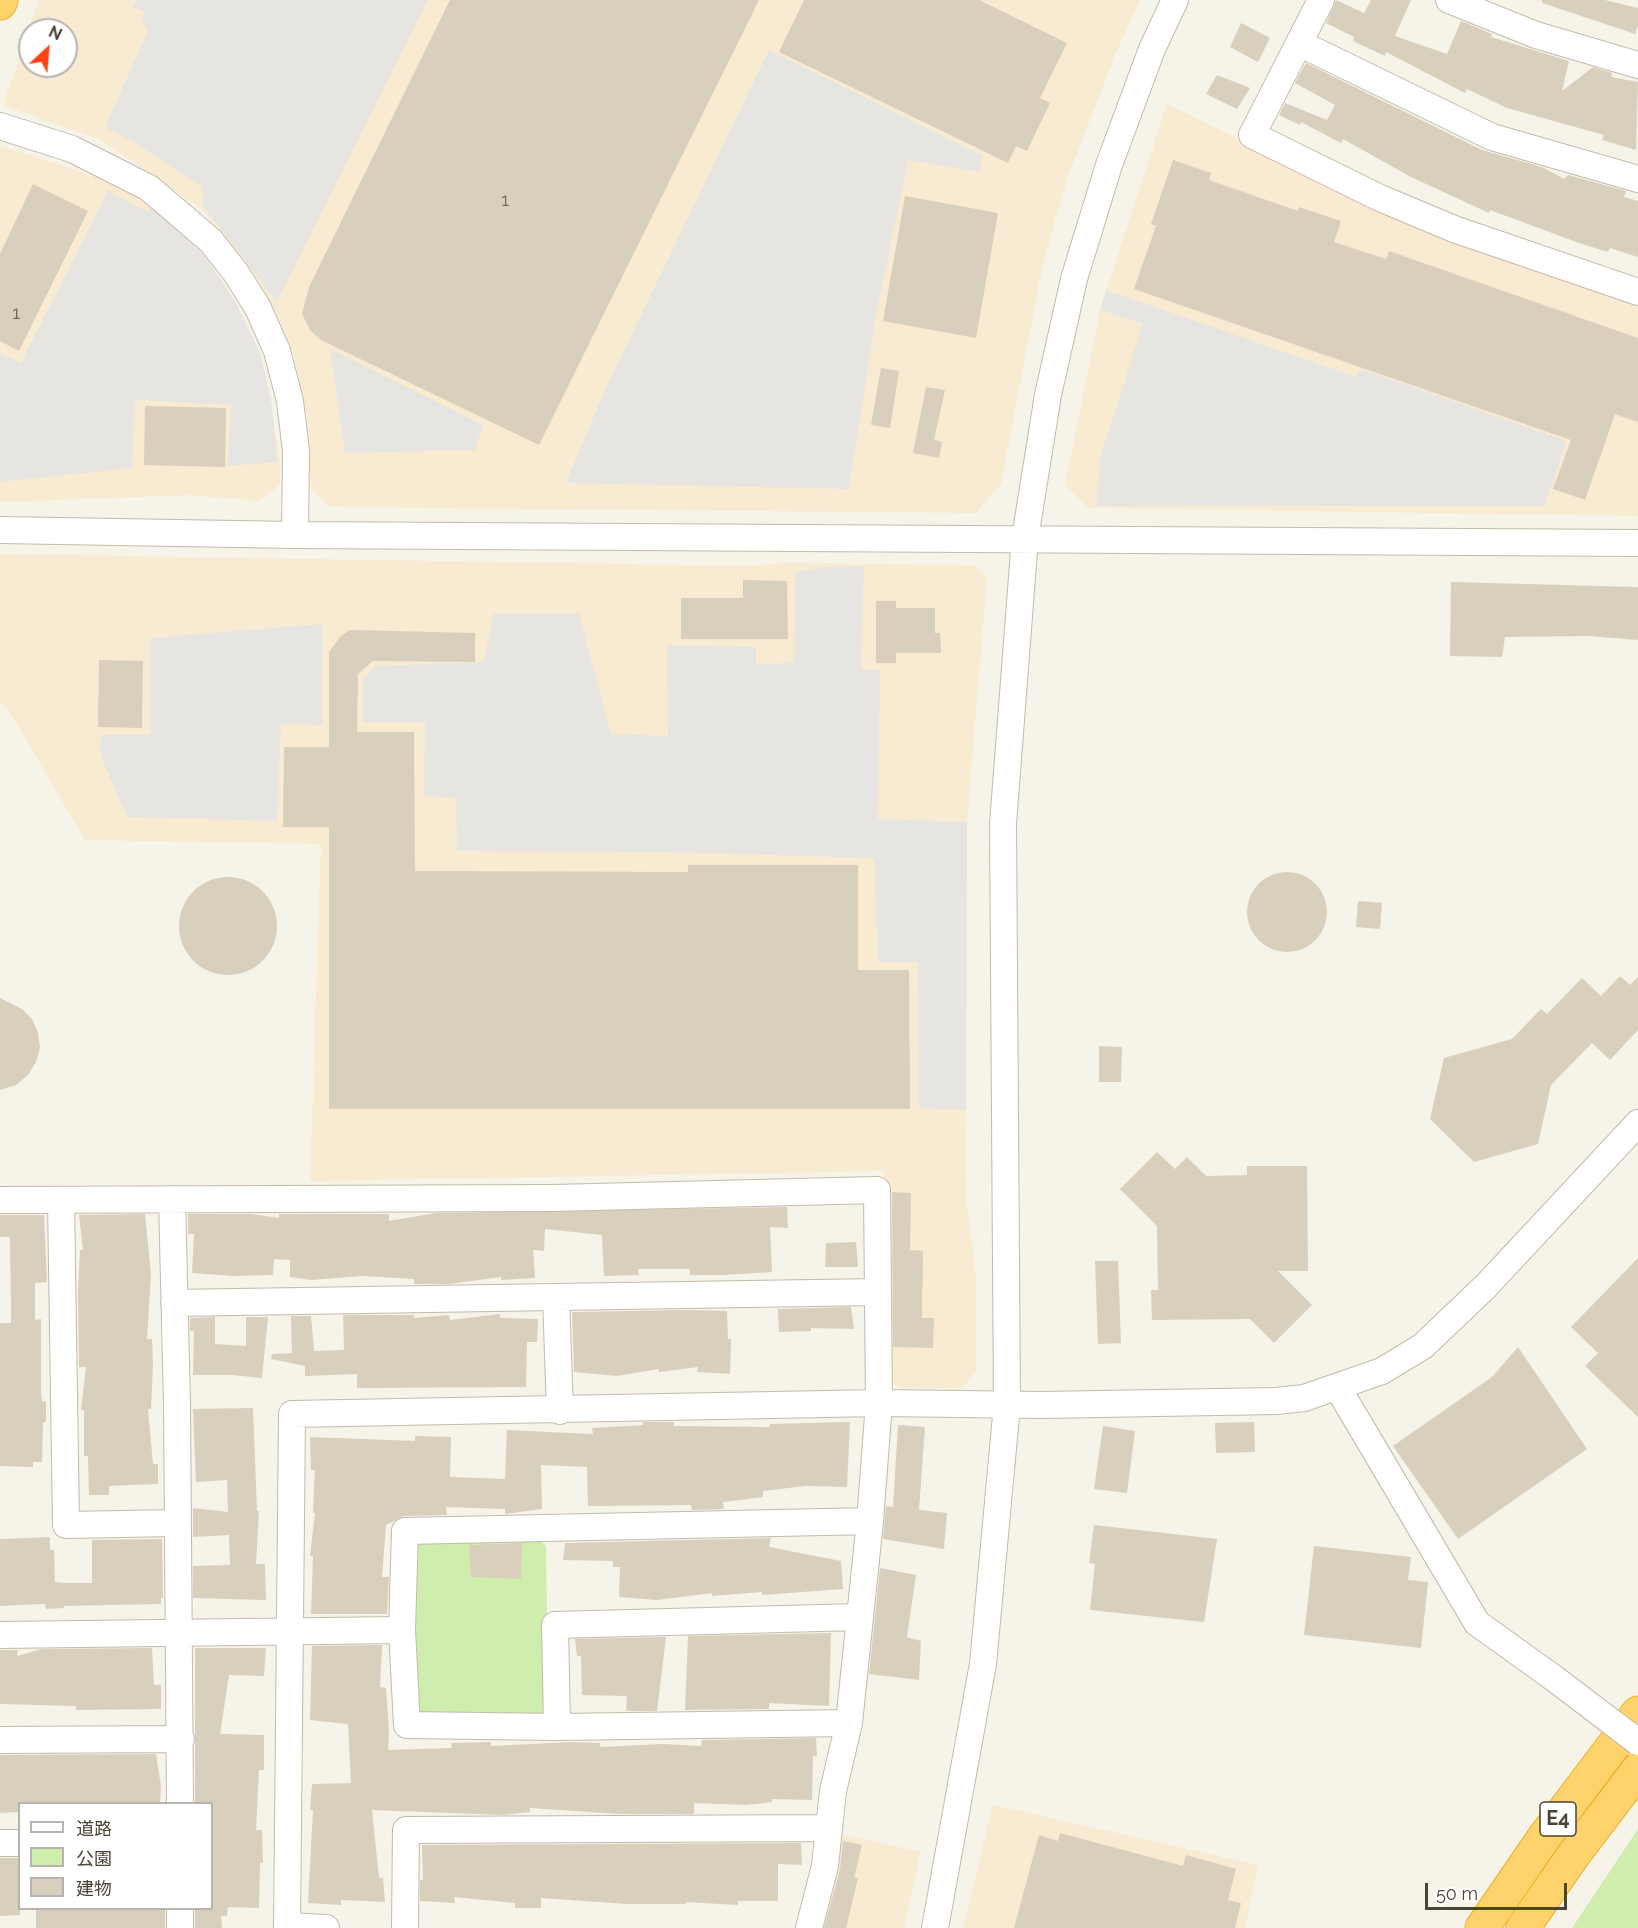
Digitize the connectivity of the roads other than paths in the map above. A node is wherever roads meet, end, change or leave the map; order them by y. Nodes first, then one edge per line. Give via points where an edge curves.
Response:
1 (1175, 0) edge
2 (1320, 0) edge
3 (1449, 0) edge
4 (1299, 43) junction
5 (1638, 65) edge
6 (0, 126) edge
7 (1638, 179) edge
8 (1638, 292) edge
9 (0, 530) edge
10 (295, 535) junction
11 (1025, 538) junction
12 (1638, 543) edge
13 (1638, 1124) edge
14 (172, 1199) junction
15 (0, 1200) edge
16 (61, 1200) junction
17 (878, 1292) junction
18 (556, 1297) junction
19 (174, 1303) junction
20 (1338, 1388) junction
21 (879, 1403) junction
22 (1007, 1405) junction
23 (560, 1411) junction
24 (870, 1521) junction
25 (177, 1523) junction
26 (858, 1617) junction
27 (289, 1630) junction
28 (402, 1630) junction
29 (180, 1633) junction
30 (0, 1635) edge
31 (1638, 1713) edge
32 (849, 1723) junction
33 (556, 1727) junction
34 (181, 1739) junction
35 (0, 1740) edge
36 (1638, 1742) edge
37 (1638, 1770) edge
38 (180, 1802) edge
39 (829, 1828) junction
40 (18, 1843) edge
41 (0, 1844) edge
42 (180, 1910) edge
43 (287, 1927) edge
44 (180, 1928) edge
45 (326, 1928) edge
46 (405, 1928) edge
47 (809, 1928) edge
48 (935, 1928) edge
49 (1482, 1928) edge
50 (1523, 1928) edge

1 - 11 street via 1152,49 1109,165 1074,279 1048,395
2 - 4 street
3 - 5 street via 1536,35
4 - 7 street via 1492,137
4 - 8 street via 1252,135 1380,198 1454,229
6 - 10 street via 72,149 148,188 211,242 236,273 278,351 290,401 296,451
9 - 10 street
10 - 11 street
11 - 12 street
11 - 22 street via 1003,824
13 - 20 street via 1423,1346 1382,1371
14 - 16 street
14 - 17 street via 553,1198 877,1190
14 - 19 street
15 - 16 street
16 - 25 street via 66,1524
17 - 18 street
17 - 21 street
18 - 19 street
18 - 23 street
19 - 25 street
20 - 22 street via 1276,1401
20 - 36 street, bridge via 1477,1623
21 - 22 street
21 - 23 street
21 - 24 street
22 - 48 street via 983,1664
23 - 27 street via 292,1414
24 - 26 street
24 - 28 street via 405,1531
25 - 29 street
26 - 32 street
26 - 33 street via 555,1625
27 - 28 street
27 - 29 street
27 - 43 street
28 - 33 street via 407,1725
29 - 30 street
29 - 34 street
31 - 49 highway, E4 via 1545,1836
32 - 33 street
32 - 39 street
34 - 35 street
34 - 38 street
37 - 50 highway, E4
39 - 46 street via 406,1830
39 - 47 street via 825,1866
40 - 41 street
42 - 44 street
43 - 45 street

